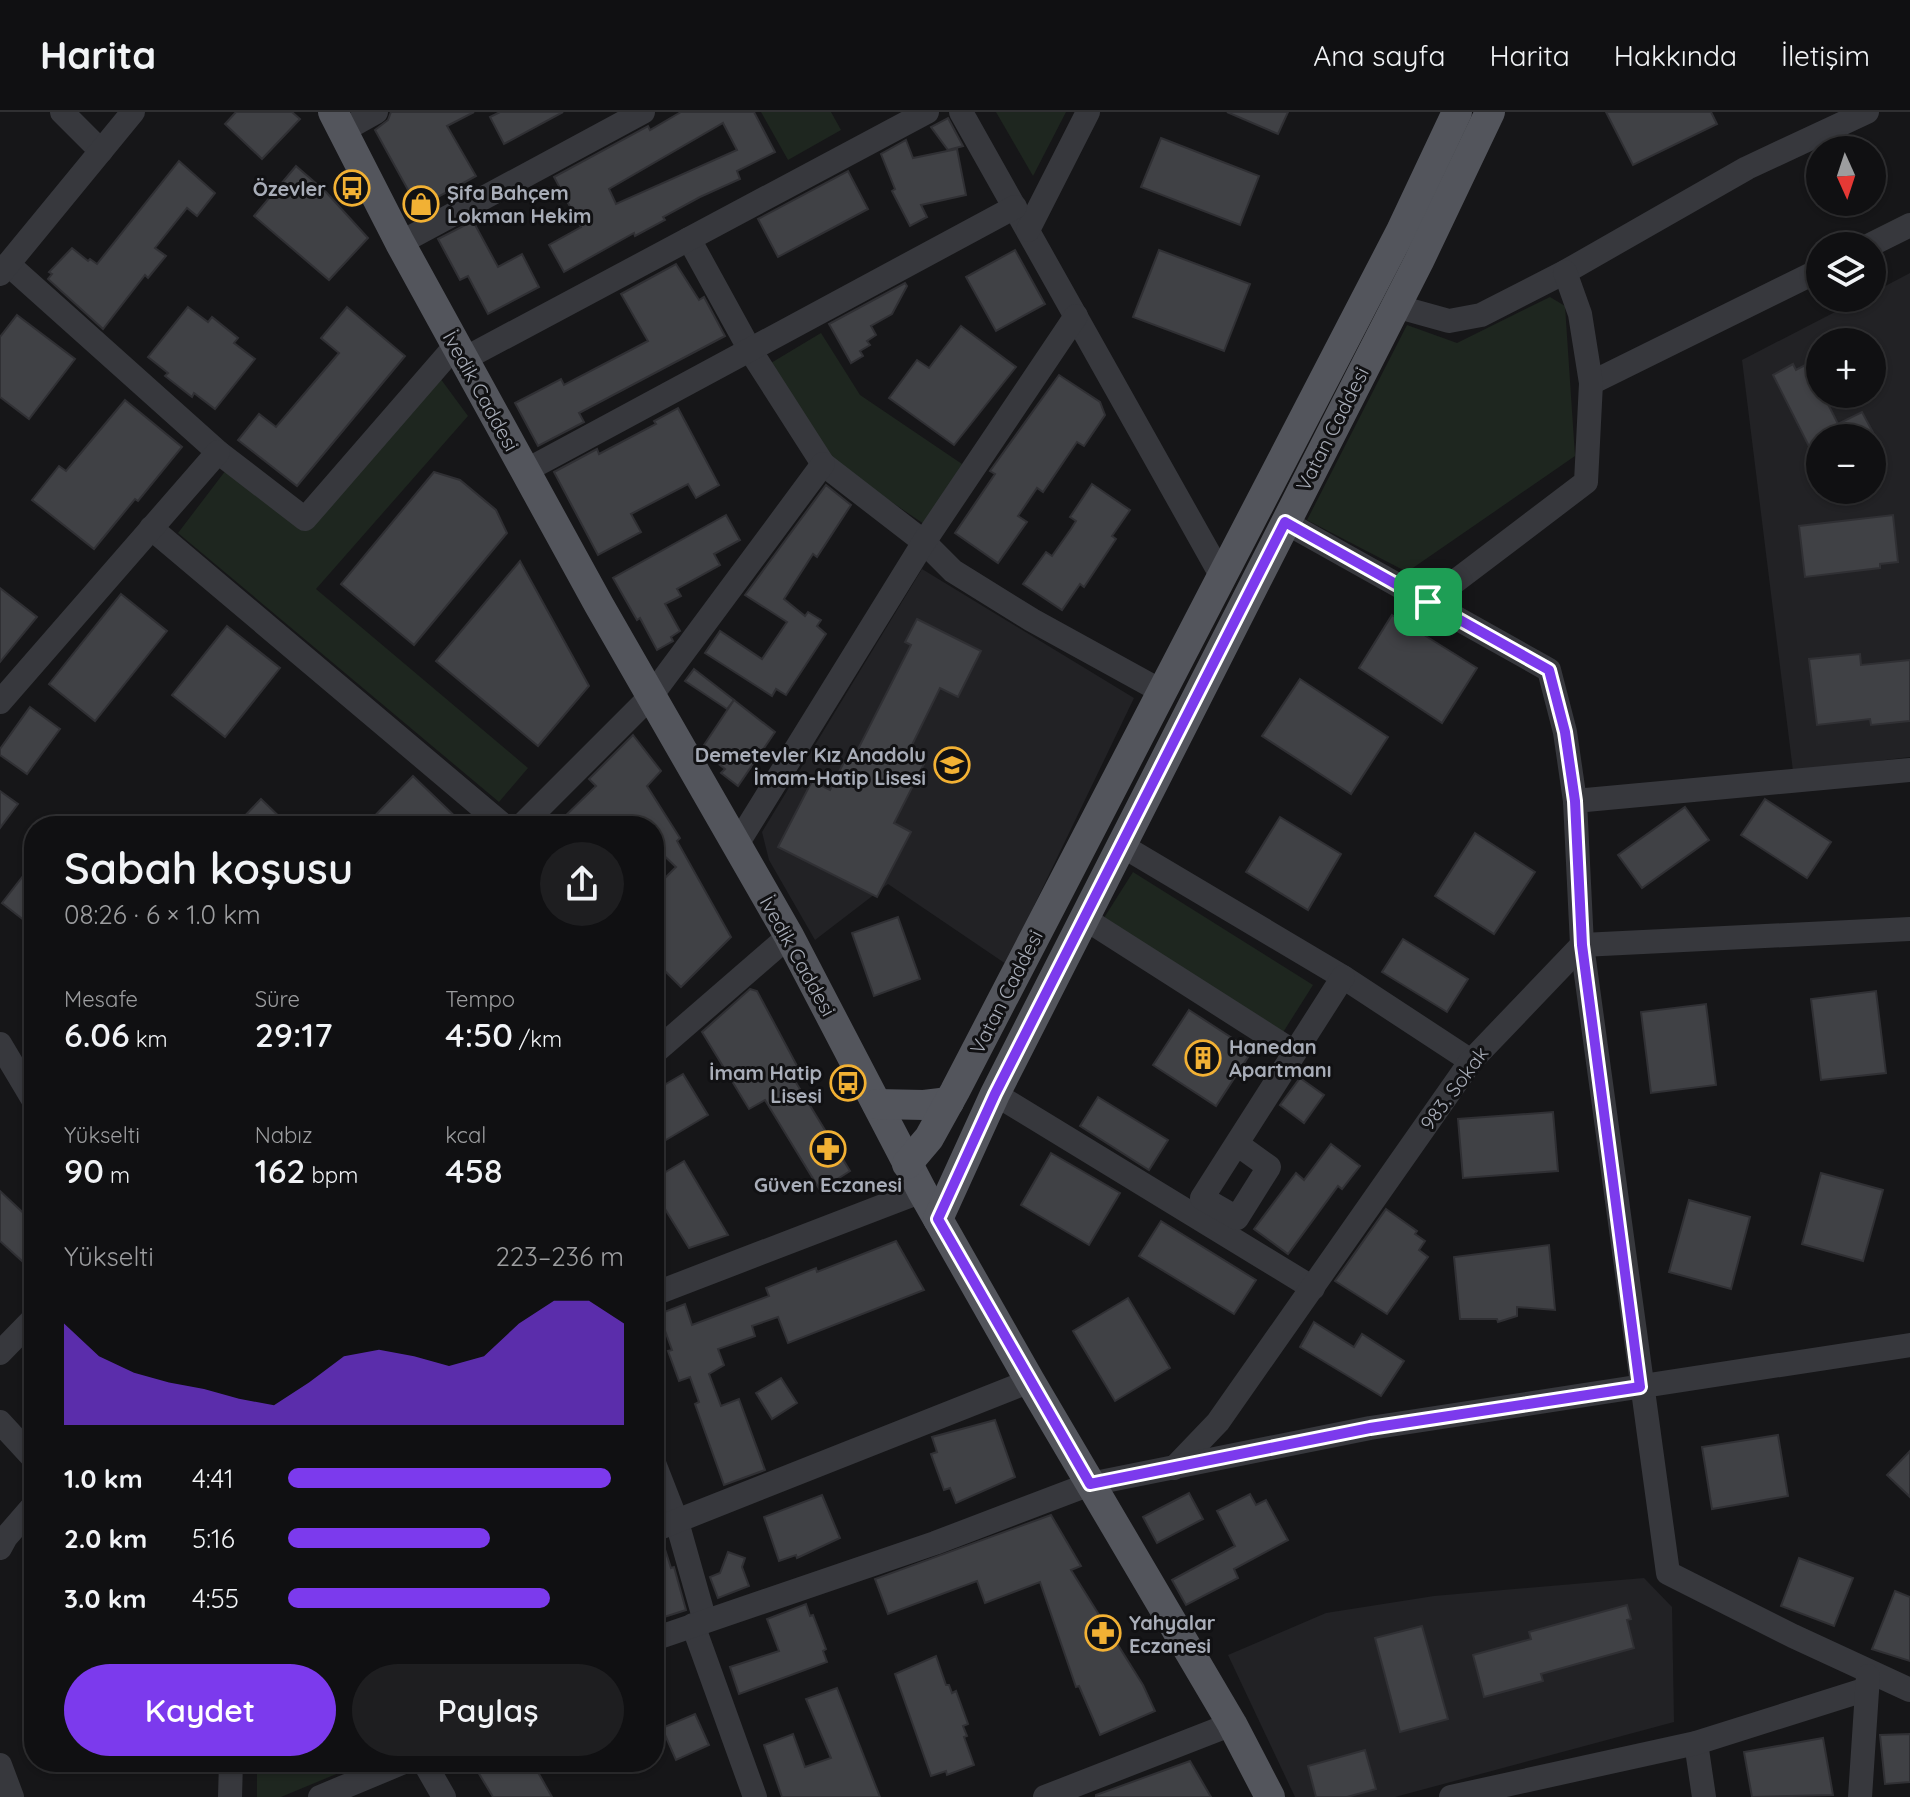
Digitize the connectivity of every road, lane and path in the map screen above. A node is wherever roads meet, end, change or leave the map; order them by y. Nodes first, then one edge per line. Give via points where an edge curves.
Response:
1 (62, 112) edge
2 (133, 112) edge
3 (376, 112) edge
4 (643, 112) edge
5 (927, 112) edge
6 (961, 112) edge
7 (1088, 112) edge
8 (1457, 112) edge
9 (1490, 112) edge
10 (1867, 112) edge
11 (337, 121) edge
12 (101, 151) junction
13 (1015, 207) junction
14 (1910, 225) edge
15 (1028, 230) junction
16 (1886, 237) edge
17 (689, 239) junction
18 (400, 243) junction
19 (4, 269) edge
20 (1565, 272) junction
21 (1806, 277) edge
22 (1395, 306) junction
23 (1076, 316) junction
24 (750, 350) junction
25 (460, 352) junction
26 (1591, 383) junction
27 (218, 452) junction
28 (823, 464) junction
29 (525, 471) junction
30 (1285, 522) junction
31 (151, 528) junction
32 (924, 542) junction
33 (1221, 575) junction
34 (1428, 602) junction
35 (1161, 691) junction
36 (651, 696) junction
37 (0, 702) edge
38 (1910, 770) edge
39 (1575, 801) junction
40 (492, 816) edge
41 (531, 816) edge
42 (1121, 845) junction
43 (736, 846) junction
44 (1084, 918) junction
45 (1910, 929) edge
46 (789, 936) junction
47 (1582, 945) junction
48 (1343, 977) junction
49 (0, 1044) edge
50 (664, 1044) edge
51 (1294, 1052) junction
52 (1471, 1061) junction
53 (24, 1084) edge
54 (995, 1094) junction
55 (949, 1102) junction
56 (877, 1104) junction
57 (1237, 1144) dead end
58 (907, 1164) junction
59 (922, 1191) junction
60 (938, 1219) junction
61 (1313, 1288) junction
62 (664, 1290) edge
63 (24, 1328) edge
64 (1910, 1345) edge
65 (0, 1353) edge
66 (1030, 1381) junction
67 (1640, 1387) junction
68 (0, 1422) edge
69 (24, 1448) edge
70 (1174, 1468) junction
71 (1090, 1484) junction
72 (24, 1516) edge
73 (665, 1526) edge
74 (0, 1548) edge
75 (699, 1623) junction
76 (664, 1635) edge
77 (1868, 1680) junction
78 (1910, 1690) edge
79 (1232, 1724) junction
80 (1696, 1743) junction
81 (0, 1765) edge
82 (231, 1772) edge
83 (380, 1772) edge
84 (430, 1772) edge
85 (1551, 1786) edge
86 (12, 1797) edge
87 (230, 1797) edge
88 (320, 1797) edge
89 (444, 1797) edge
90 (755, 1797) edge
91 (1045, 1797) edge
92 (1270, 1797) edge
93 (1451, 1797) edge
94 (1704, 1797) edge
95 (1860, 1797) edge

1 - 12 street
2 - 12 street
3 - 11 street
4 - 18 street
5 - 17 street
6 - 13 street
7 - 15 street
8 - 33 main road, Vatan Caddesi via 1401,231
9 - 22 main road, Vatan Caddesi
10 - 20 street via 1747,168
11 - 18 main road, İvedik Caddesi
12 - 19 street
13 - 15 street
13 - 24 street
14 - 16 street
15 - 23 street
17 - 24 street
17 - 25 street
18 - 25 main road, İvedik Caddesi
19 - 27 street
20 - 22 street via 1467,319 1449,321
20 - 26 street via 1580,314
21 - 26 street
22 - 30 main road, Vatan Caddesi
23 - 32 street
23 - 33 street
24 - 28 street
24 - 29 street
25 - 27 street via 305,519
25 - 29 main road, İvedik Caddesi
26 - 34 street via 1586,482
27 - 31 street
28 - 32 street
28 - 36 street
29 - 36 main road, İvedik Caddesi
30 - 34 street
30 - 42 main road, Vatan Caddesi
31 - 37 street
31 - 40 street
32 - 35 street via 953,571
32 - 43 street
33 - 35 main road, Vatan Caddesi
34 - 39 street via 1549,670
35 - 55 main road, Vatan Caddesi
36 - 41 street
36 - 43 main road, İvedik Caddesi
38 - 39 street
39 - 47 street
42 - 44 main road, Vatan Caddesi
42 - 48 street
43 - 46 main road, İvedik Caddesi
44 - 51 street
44 - 54 main road, Vatan Caddesi
45 - 47 street
46 - 50 street
46 - 56 main road, İvedik Caddesi
47 - 52 street, 983. Sokak
47 - 67 street
48 - 51 street
48 - 52 street
49 - 53 street
51 - 57 street
52 - 61 street, 983. Sokak
54 - 60 main road, Vatan Caddesi
54 - 61 street
55 - 56 main road
55 - 58 main road, Vatan Caddesi
56 - 58 main road, İvedik Caddesi
58 - 59 main road, İvedik Caddesi
59 - 60 main road, İvedik Caddesi
59 - 62 street
60 - 66 main road, İvedik Caddesi
61 - 70 street, 983. Sokak via 1218,1422
63 - 65 street
64 - 67 street
66 - 71 main road, İvedik Caddesi
66 - 73 street
67 - 70 street via 1370,1428
67 - 77 street via 1668,1573
68 - 69 street
70 - 71 street
71 - 75 street
71 - 79 main road, İvedik Caddesi
72 - 74 street
73 - 75 street
75 - 76 street
75 - 90 street
77 - 78 street
77 - 80 street
77 - 95 street
79 - 91 street
79 - 92 main road, İvedik Caddesi
80 - 85 street
80 - 94 street
81 - 86 street
82 - 87 street
83 - 88 street
84 - 89 street
85 - 93 street

